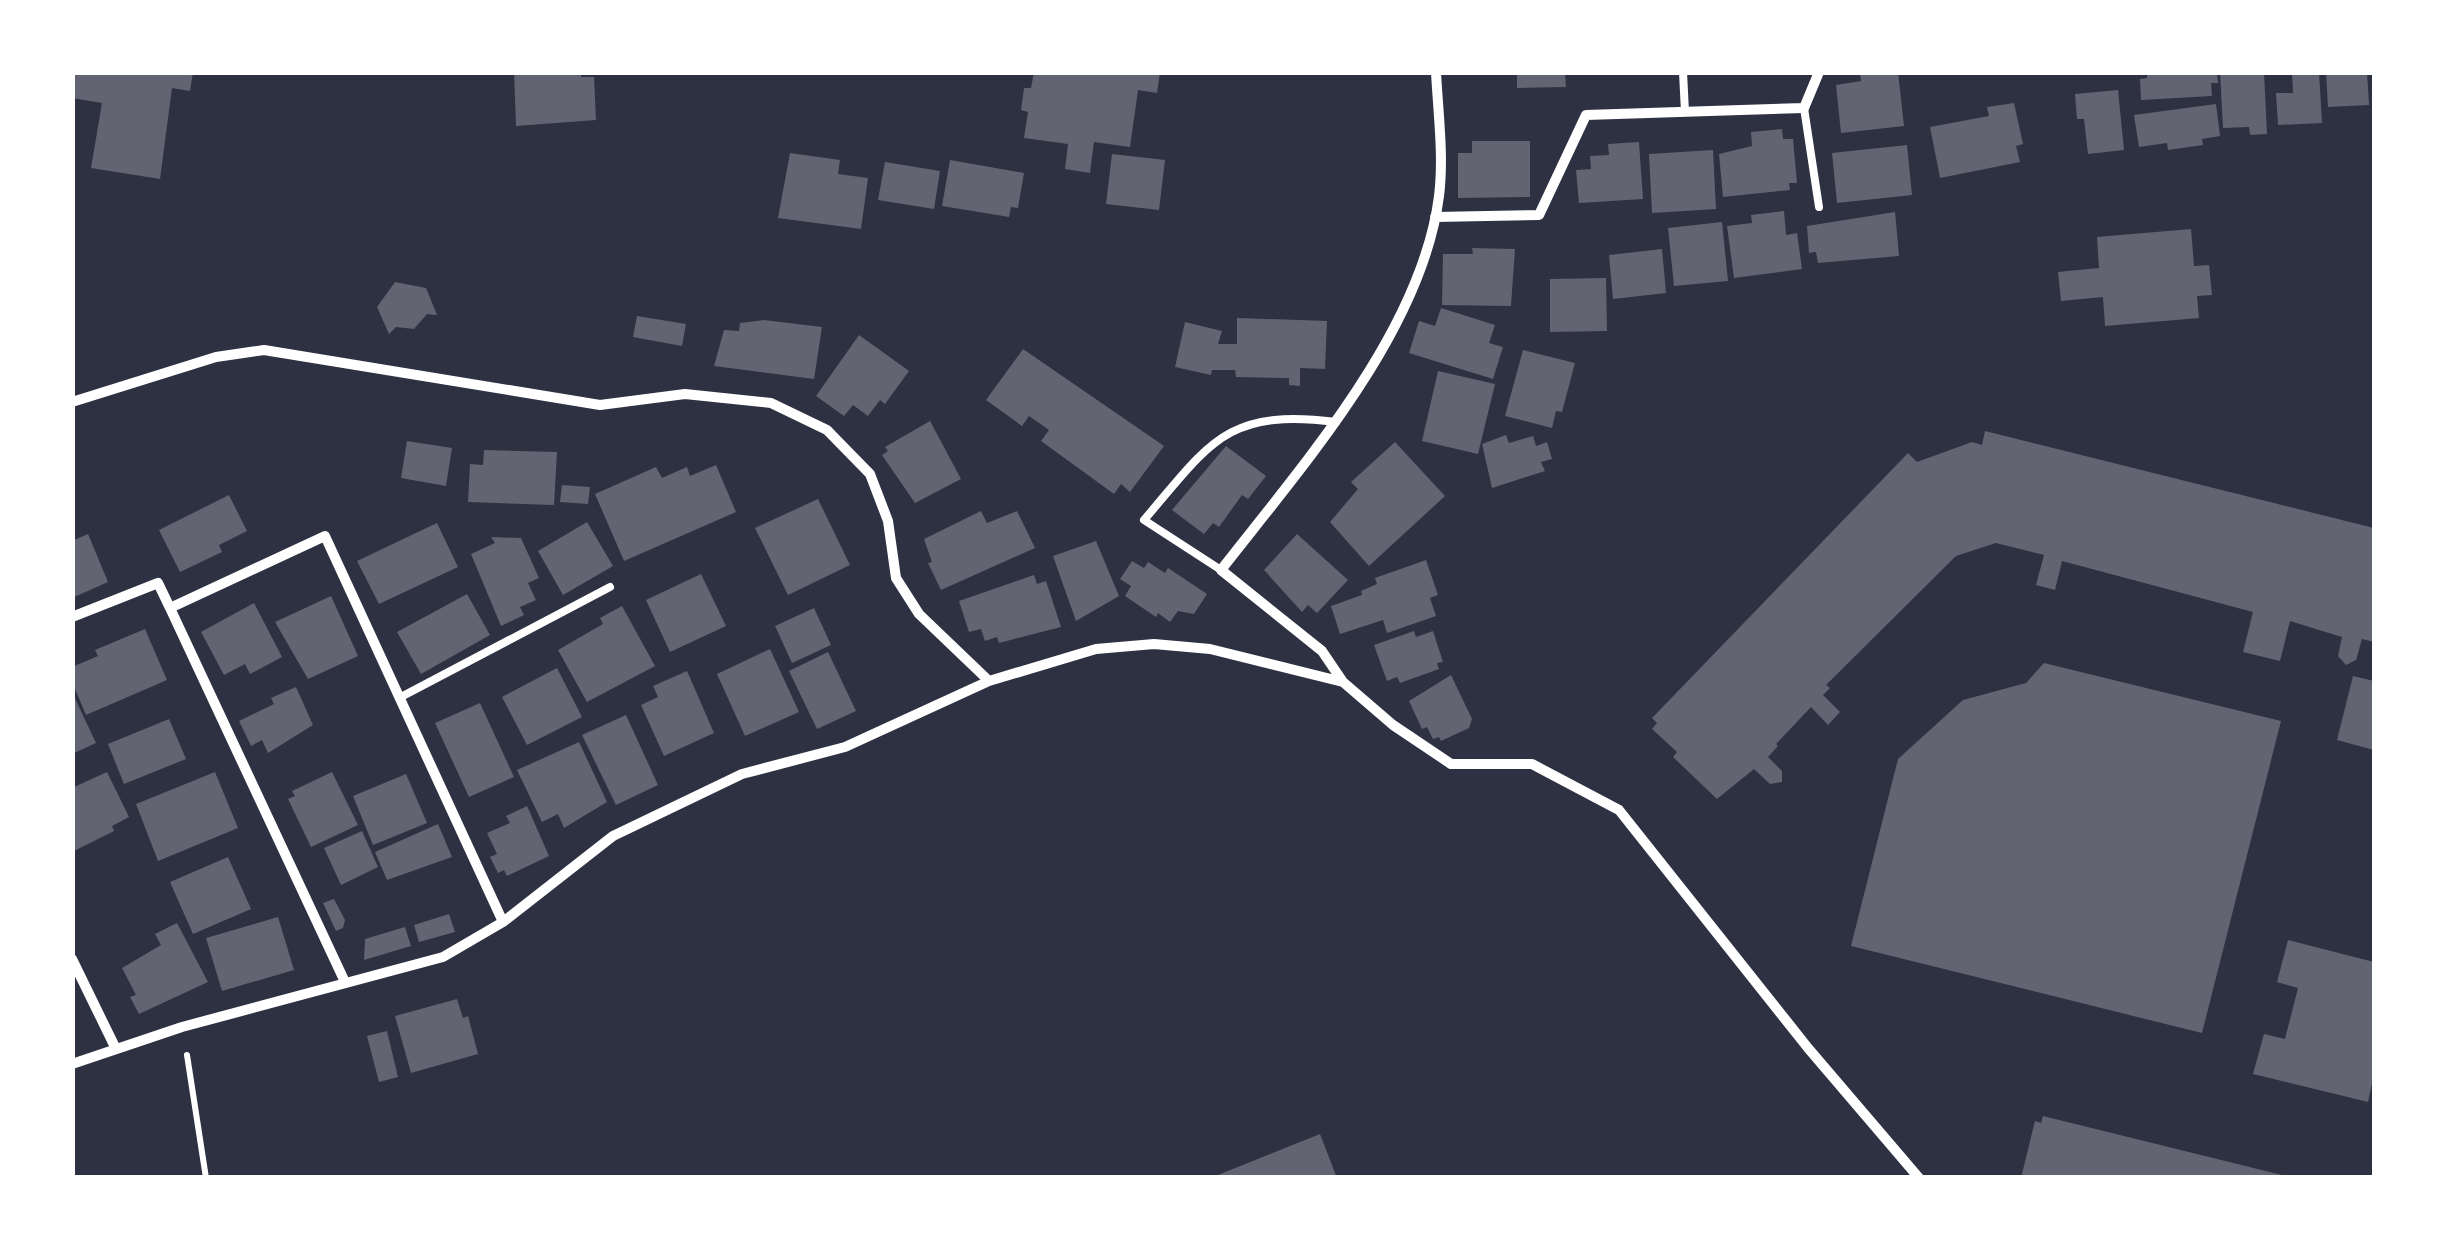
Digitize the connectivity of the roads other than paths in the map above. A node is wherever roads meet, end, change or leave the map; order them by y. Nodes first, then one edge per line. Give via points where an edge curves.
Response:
1 (1436, 72) edge
2 (1683, 72) edge
3 (1819, 72) edge
4 (1804, 108) junction
5 (1685, 112) junction
6 (1819, 207) dead end
7 (1435, 217) junction
8 (72, 402) edge
9 (1336, 422) junction
10 (1220, 570) junction
11 (610, 586) dead end
12 (170, 608) junction
13 (72, 617) edge
14 (989, 681) junction
15 (1343, 682) junction
16 (399, 698) junction
17 (503, 922) junction
18 (72, 959) edge
19 (345, 982) junction
20 (115, 1047) junction
21 (72, 1064) edge
22 (1918, 1178) edge

1 - 7 street
2 - 5 lane
3 - 4 street
4 - 5 street
4 - 6 lane
5 - 7 street via 1586,115 1538,215
7 - 9 street via 1400,320
8 - 14 street via 216,357 264,350 600,405 686,394 771,403 828,430 870,474 888,521 896,578 918,614
9 - 10 street
9 - 10 lane via 1290,416 1247,423 1212,442 1144,520
10 - 15 street via 1322,652
11 - 16 lane
12 - 13 street via 158,583
12 - 16 street via 324,536
12 - 19 street
14 - 15 street via 1096,650 1154,644 1210,649
14 - 17 street via 845,747 742,774 613,836
15 - 22 street via 1451,764 1532,764 1619,810
16 - 17 street
17 - 19 street via 443,957
18 - 20 street
19 - 20 street
20 - 21 street

